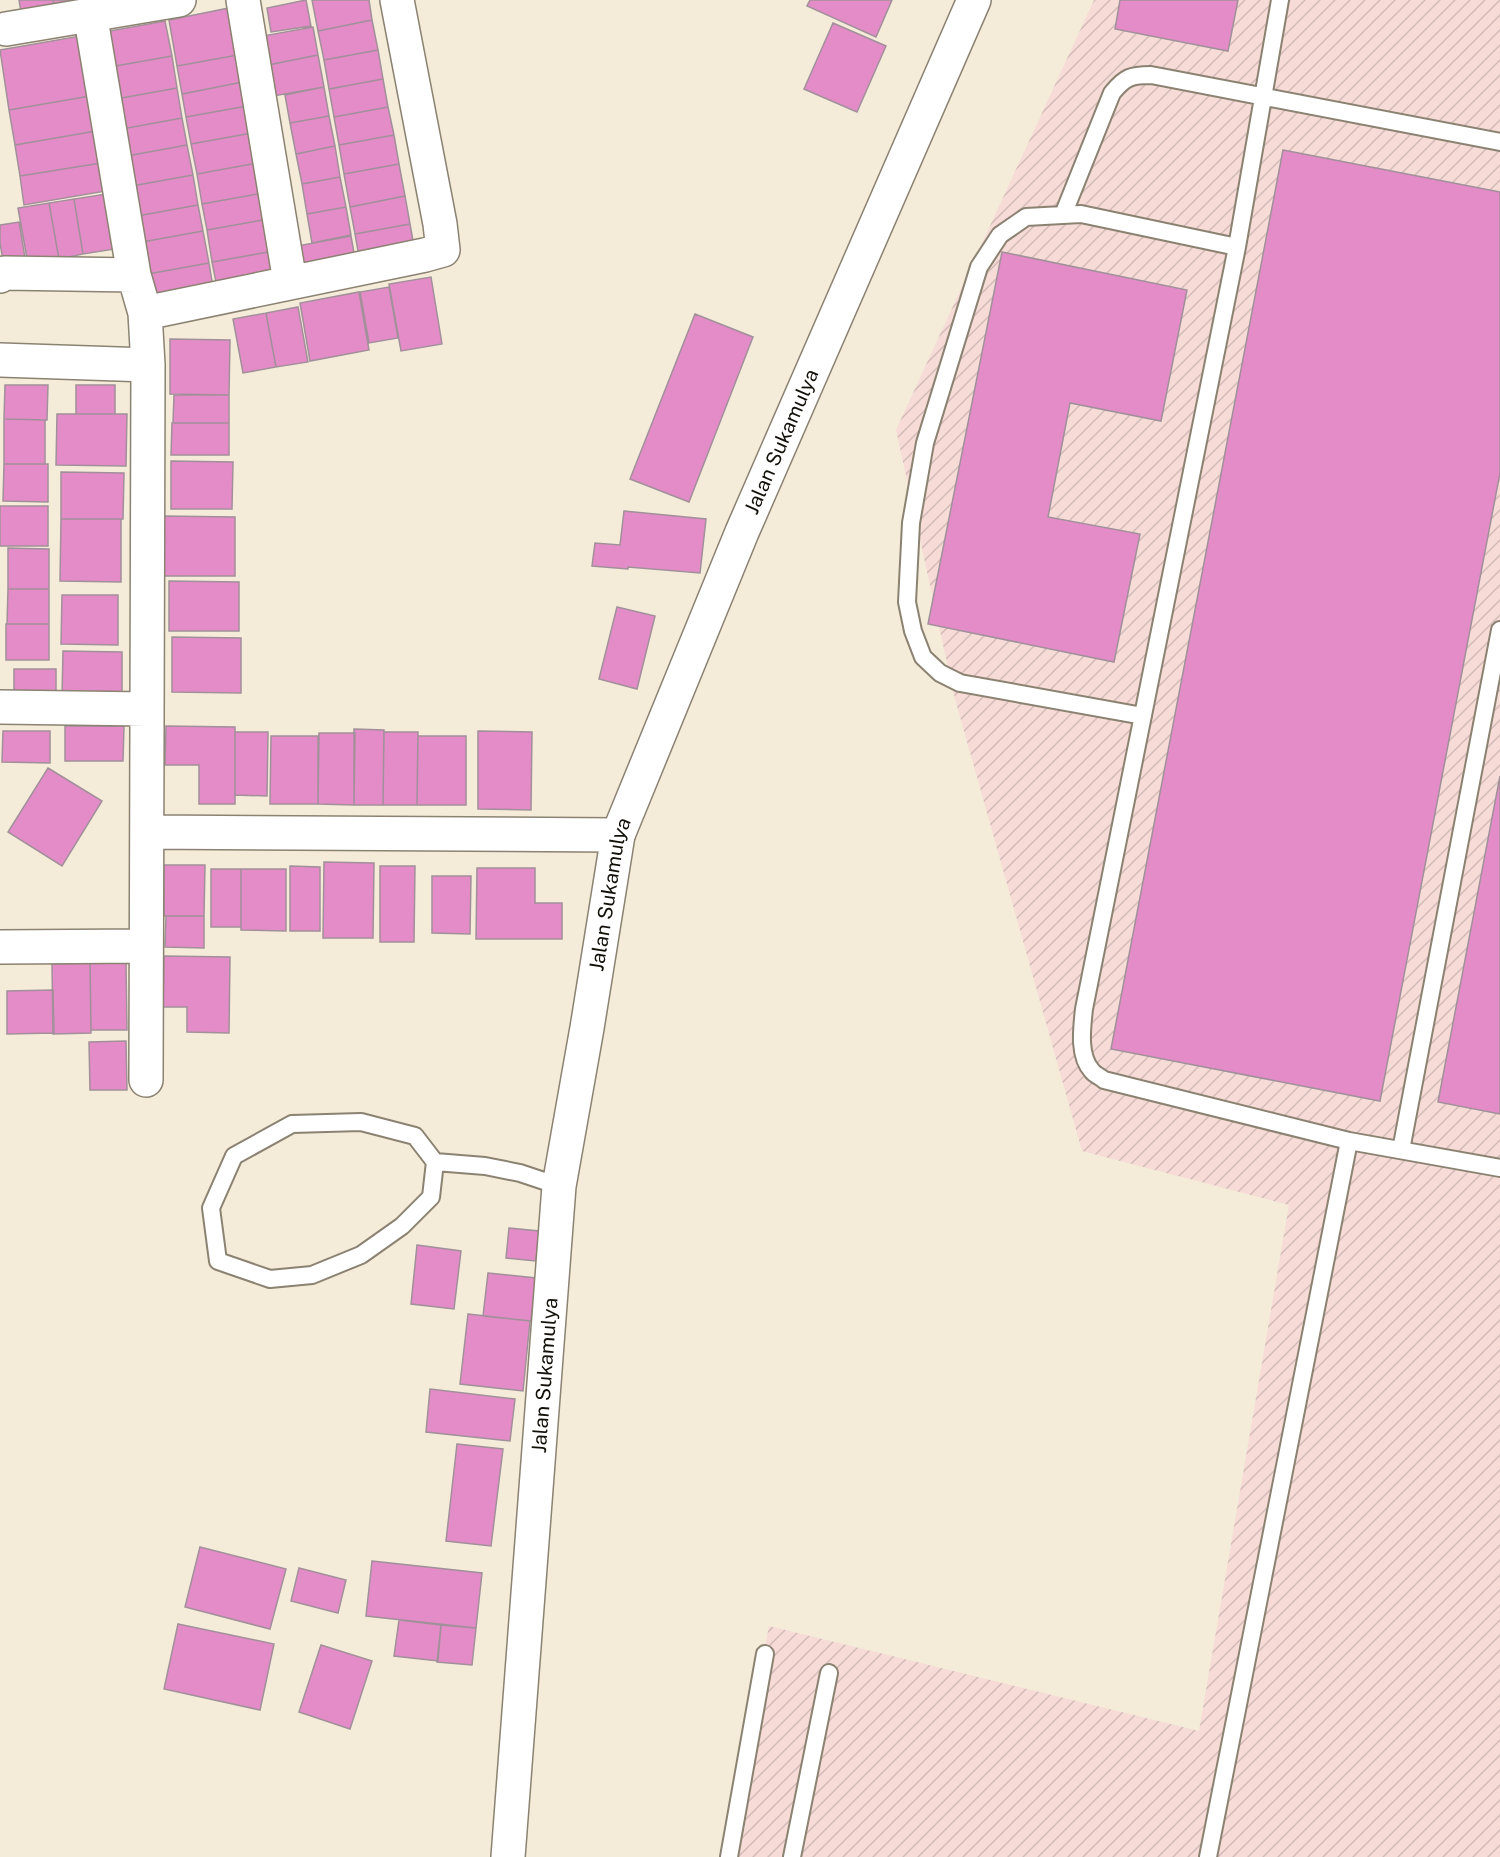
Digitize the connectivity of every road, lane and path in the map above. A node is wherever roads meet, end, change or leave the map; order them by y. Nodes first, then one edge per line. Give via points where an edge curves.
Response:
1 (179, 0) edge
2 (243, 0) edge
3 (397, 0) edge
4 (974, 0) edge
5 (1280, 0) edge
6 (6, 29) dead end
7 (93, 31) dead end
8 (1262, 96) junction
9 (1500, 142) edge
10 (1064, 215) junction
11 (1237, 247) junction
12 (134, 275) junction
13 (0, 276) edge
14 (290, 282) junction
15 (145, 313) junction
16 (0, 360) edge
17 (148, 365) junction
18 (1500, 630) edge
19 (0, 707) edge
20 (147, 709) junction
21 (1143, 716) junction
22 (147, 832) junction
23 (618, 835) junction
24 (146, 946) junction
25 (0, 947) edge
26 (146, 1080) dead end
27 (1349, 1141) junction
28 (1401, 1150) junction
29 (435, 1162) junction
30 (1500, 1168) edge
31 (559, 1186) junction
32 (765, 1654) dead end
33 (829, 1673) dead end
34 (508, 1857) edge
35 (729, 1857) edge
36 (792, 1857) edge
37 (1208, 1857) edge

1 - 6 street
2 - 14 street
3 - 14 street via 443,250
4 - 23 street, Jalan Sukamulya via 742,532
5 - 8 lane
7 - 12 street
8 - 9 lane
8 - 10 lane via 1151,75 1134,75 1121,82 1112,93
8 - 11 lane
10 - 11 lane via 1081,214
10 - 21 lane via 1026,218 1000,235 979,267 925,443 910,523 907,602 924,657 940,673 960,683
11 - 21 lane
12 - 13 street
12 - 15 street
14 - 15 street
15 - 17 street
16 - 17 street
17 - 20 street
18 - 28 lane
19 - 20 street
20 - 22 street
21 - 27 lane via 1084,1010 1081,1033 1092,1071 1104,1080
22 - 23 street
22 - 24 street
23 - 31 street, Jalan Sukamulya
24 - 25 street
24 - 26 street
27 - 28 lane
27 - 37 lane
28 - 30 lane
29 - 29 lane via 431,1197 402,1226 361,1255 312,1275 270,1279 218,1261 211,1208 234,1156 292,1124 361,1122 415,1136
29 - 31 lane via 485,1166
31 - 34 street, Jalan Sukamulya
32 - 35 lane
33 - 36 lane

